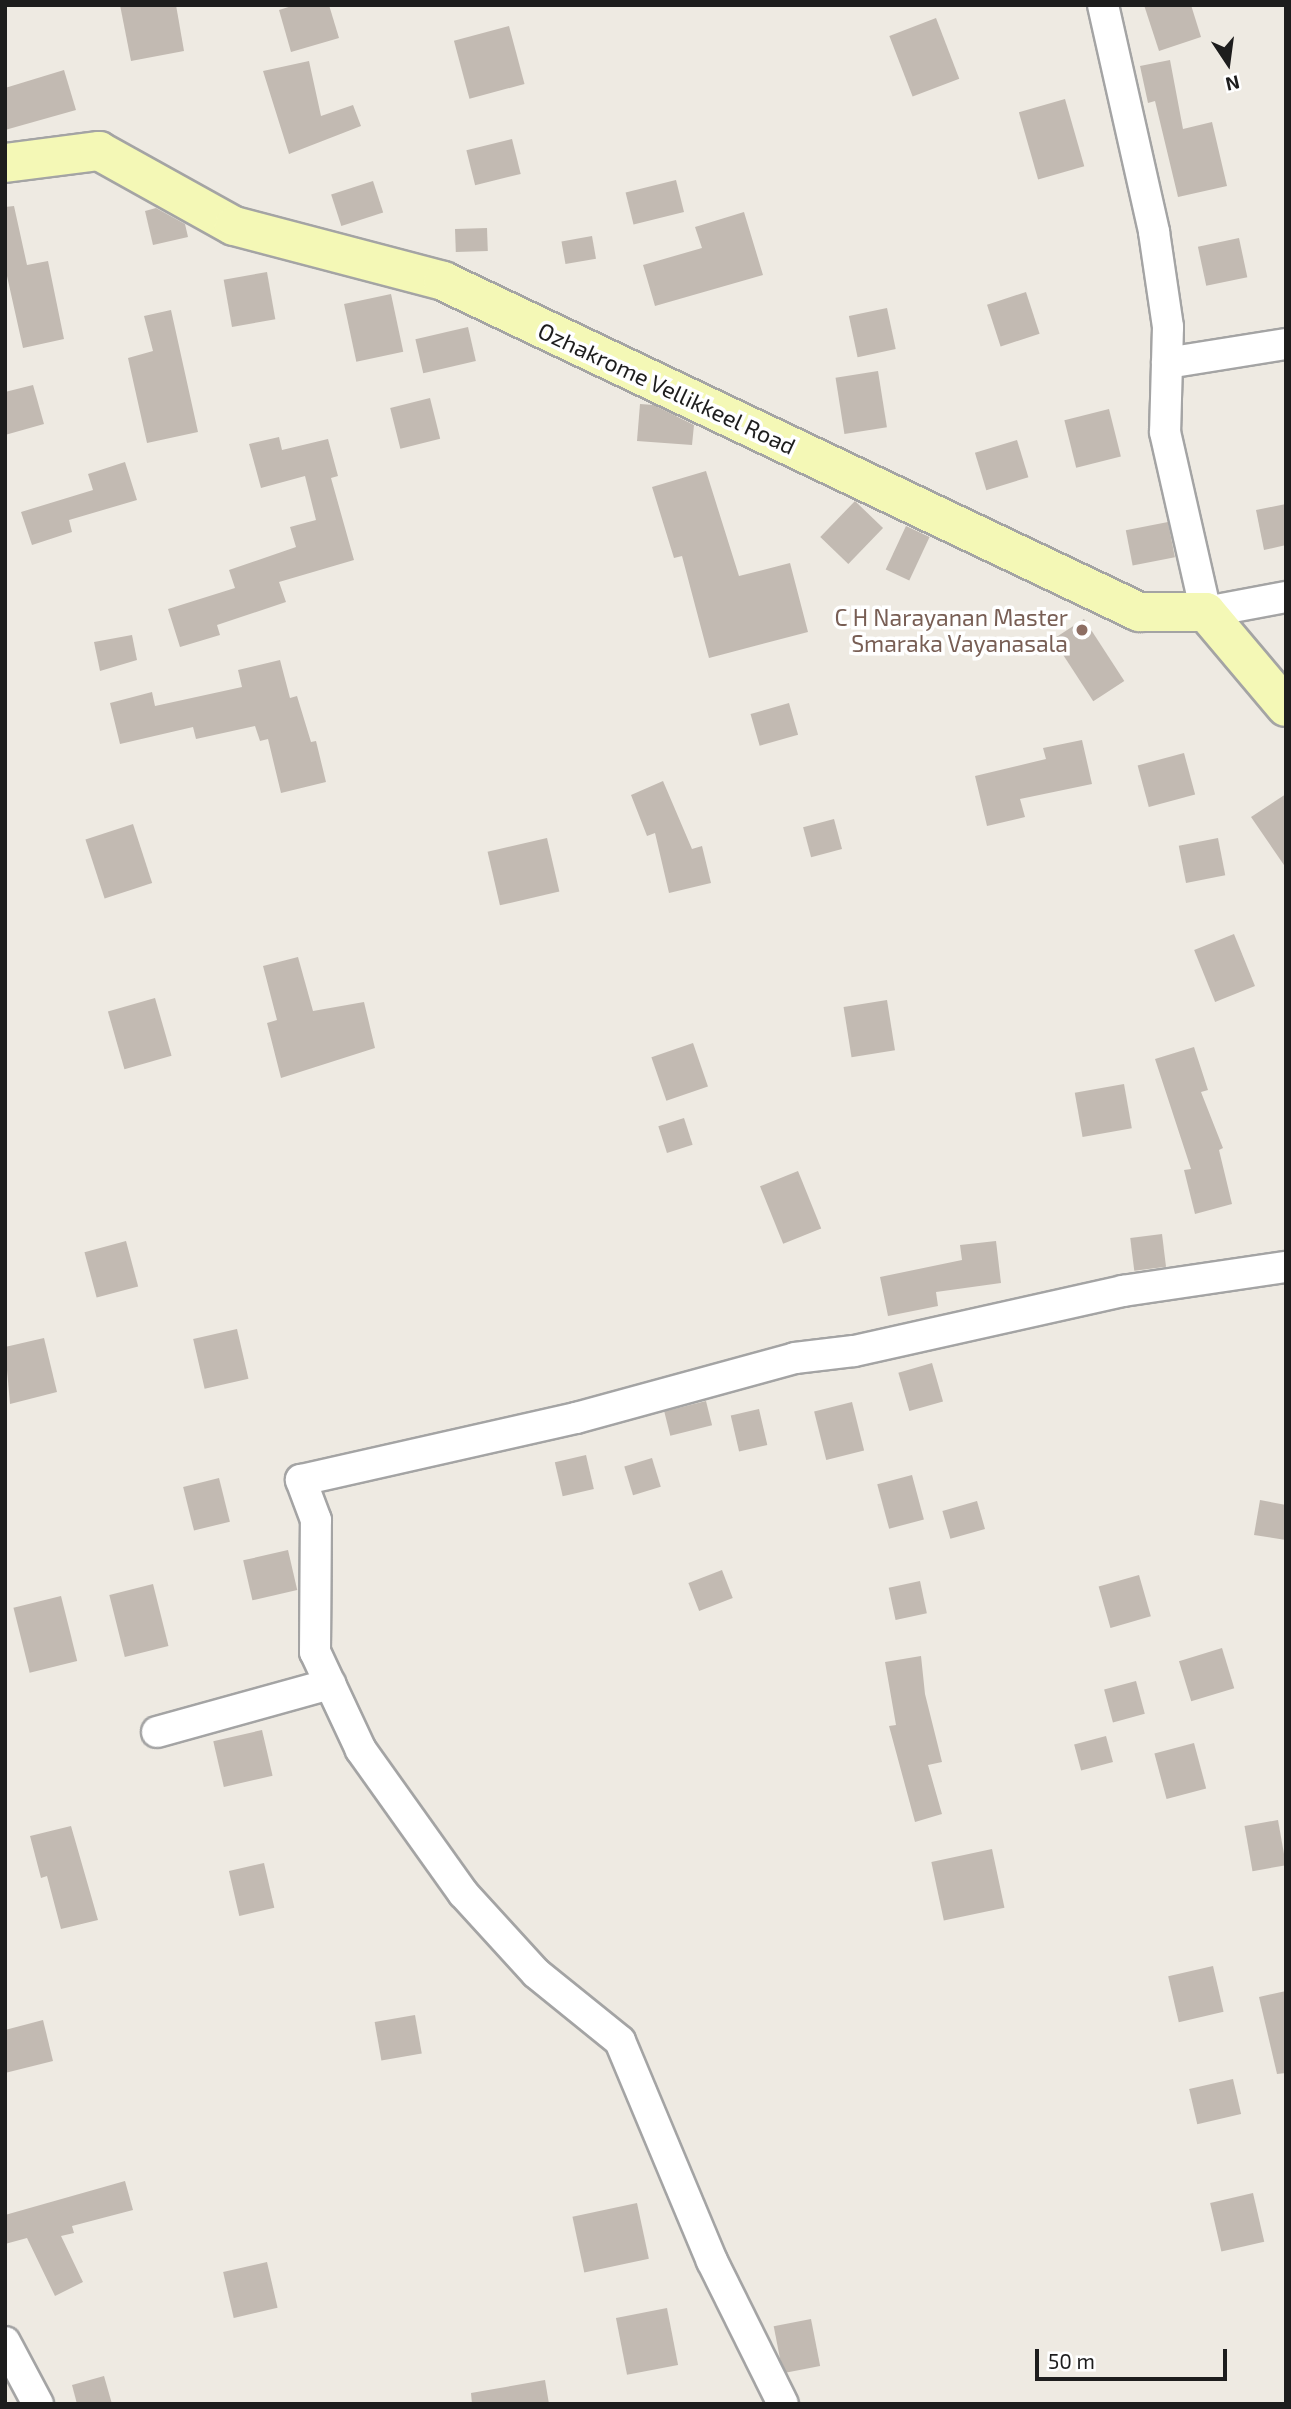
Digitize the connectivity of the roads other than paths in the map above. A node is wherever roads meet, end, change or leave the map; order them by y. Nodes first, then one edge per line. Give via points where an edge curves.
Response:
1 (1103, 5) edge
2 (5, 163) edge
3 (1286, 344) edge
4 (1167, 363) junction
5 (1286, 597) edge
6 (1206, 612) junction
7 (1286, 707) edge
8 (1286, 1267) edge
9 (330, 1684) junction
10 (157, 1732) dead end
11 (5, 2342) edge
12 (38, 2404) edge
13 (783, 2404) edge

1 - 4 street via 1154,232 1168,327
2 - 6 main road, Ozhakrome Vellikkeel Road via 99,151 233,226 443,281 1139,612
3 - 4 street
4 - 6 street via 1165,432
5 - 6 street
6 - 7 main road
8 - 9 street via 1123,1291 854,1350 795,1358 576,1418 301,1480 316,1520 315,1652
9 - 10 street
9 - 13 street via 361,1750 463,1893 536,1973 620,2040 712,2261
11 - 12 street

